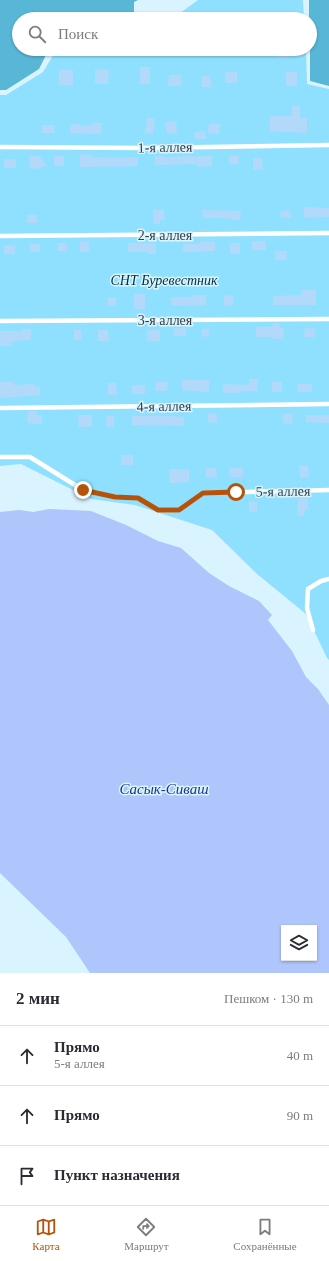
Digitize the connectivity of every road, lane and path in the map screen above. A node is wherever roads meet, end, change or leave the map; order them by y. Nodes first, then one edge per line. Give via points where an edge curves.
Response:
1 (329, 145) edge
2 (0, 147) edge
3 (329, 233) edge
4 (0, 236) edge
5 (329, 318) edge
6 (0, 321) edge
7 (329, 404) edge
8 (0, 408) edge
9 (0, 457) edge
10 (329, 490) edge
11 (329, 579) edge
12 (313, 630) dead end

1 - 2 lane, 1-я аллея
3 - 4 lane, 2-я аллея
5 - 6 lane, 3-я аллея
7 - 8 lane, 4-я аллея
9 - 10 lane, 5-я аллея via 30,457 83,490 115,497 138,498 158,510 179,510 203,493
11 - 12 lane via 308,589 307,608

